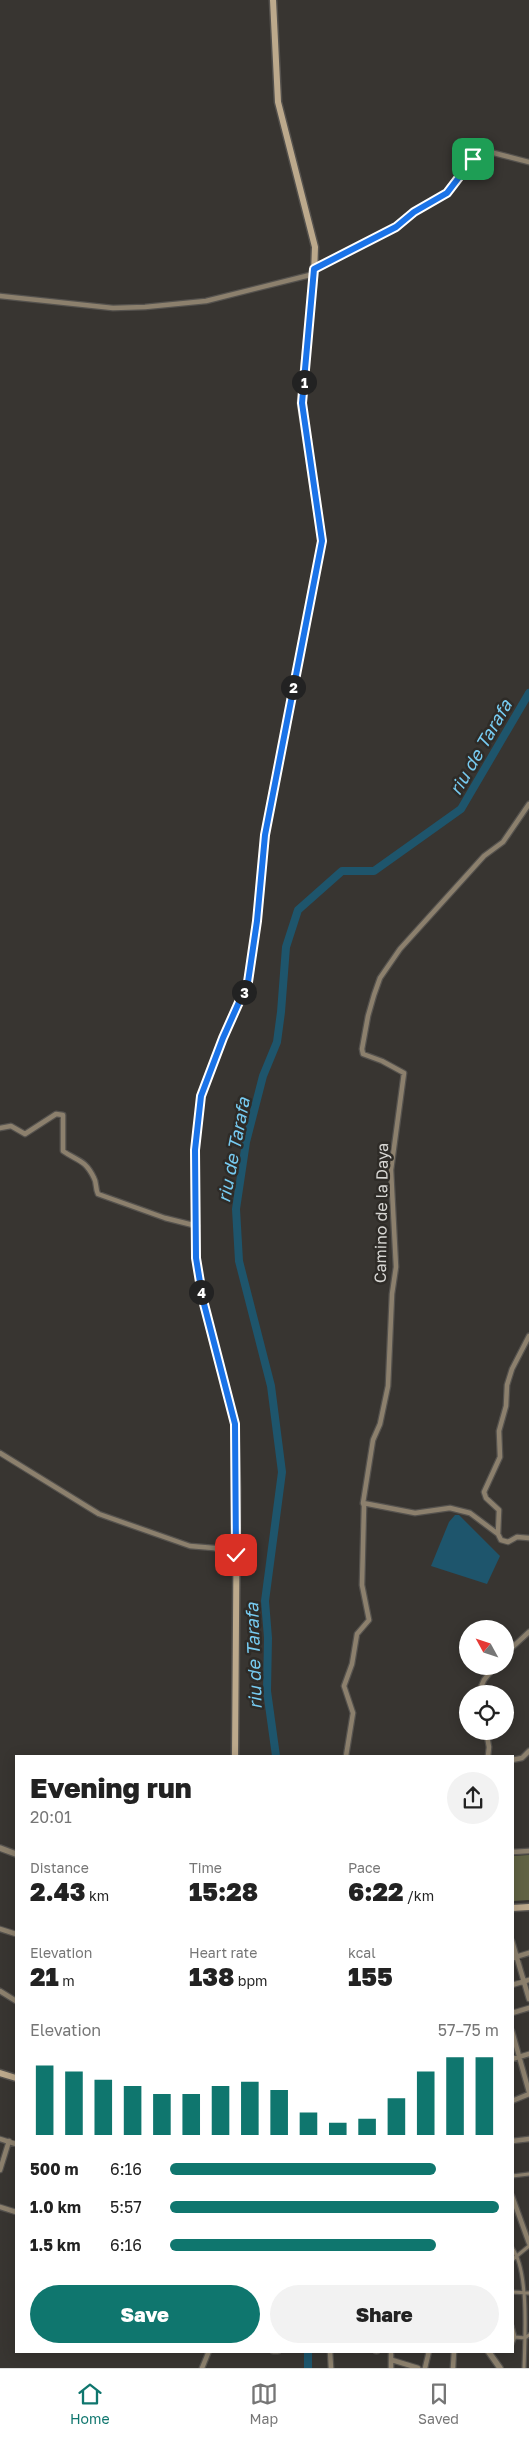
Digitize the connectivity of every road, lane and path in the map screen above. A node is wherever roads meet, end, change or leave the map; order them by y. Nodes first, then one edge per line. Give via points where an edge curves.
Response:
1 (272, 0) edge
2 (529, 162) edge
3 (314, 272) junction
4 (0, 296) edge
5 (529, 804) edge
6 (0, 1128) edge
7 (197, 1226) junction
8 (529, 1336) edge
9 (0, 1452) edge
10 (362, 1503) junction
11 (498, 1534) junction
12 (529, 1538) edge
13 (236, 1555) junction
14 (529, 1632) edge
15 (514, 1646) edge
16 (488, 1740) edge
17 (529, 1751) edge
18 (235, 1755) edge
19 (346, 1755) edge
20 (488, 1755) edge
21 (514, 1760) edge
22 (0, 1848) edge
23 (529, 1851) edge
24 (514, 1852) edge
25 (15, 1854) edge
26 (514, 1907) edge
27 (529, 1907) edge
28 (0, 1929) edge
29 (15, 1934) edge
30 (529, 1953) edge
31 (515, 1958) edge
32 (526, 1981) edge
33 (0, 1991) edge
34 (15, 1999) edge
35 (529, 1999) edge
36 (529, 2008) edge
37 (514, 2012) edge
38 (514, 2038) edge
39 (529, 2054) edge
40 (520, 2057) junction
41 (514, 2058) edge
42 (0, 2071) edge
43 (15, 2076) edge
44 (529, 2093) edge
45 (514, 2099) edge
46 (0, 2139) edge
47 (529, 2140) edge
48 (9, 2141) junction
49 (514, 2141) edge
50 (15, 2144) edge
51 (0, 2170) edge
52 (529, 2174) edge
53 (514, 2176) edge
54 (514, 2202) edge
55 (0, 2207) edge
56 (15, 2212) edge
57 (529, 2244) edge
58 (514, 2250) edge
59 (519, 2255) junction
60 (514, 2259) edge
61 (514, 2292) edge
62 (527, 2292) edge
63 (514, 2333) edge
64 (529, 2335) edge
65 (515, 2337) joint
66 (525, 2338) junction
67 (208, 2353) edge
68 (330, 2353) edge
69 (429, 2353) edge
70 (454, 2353) edge
71 (489, 2353) edge
72 (390, 2354) dead end
73 (392, 2360) junction
74 (202, 2368) edge
75 (332, 2368) edge
76 (391, 2368) edge
77 (418, 2368) edge
78 (425, 2368) edge
79 (453, 2368) edge
80 (500, 2368) edge
81 (524, 2368) edge

1 - 3 main road via 278,102 315,247
2 - 3 street via 490,152 480,154 466,165 447,193 396,227
3 - 4 street via 206,301 145,307 113,308
3 - 7 main road via 302,403 322,541 265,835 248,982 201,1096 195,1150
5 - 10 street, Camino de la Daya via 503,842 484,856 400,949 380,978 368,1016 363,1054 404,1073 391,1170 396,1267 388,1386 373,1440
6 - 7 street via 11,1126 25,1134 56,1114 63,1115 63,1151 86,1166 94,1178 98,1194
7 - 13 main road via 196,1258 203,1300 235,1424
8 - 11 street via 507,1385 506,1406 499,1431 500,1457 484,1492 499,1510
9 - 13 street via 99,1514 190,1546 214,1548
10 - 11 street via 415,1513 450,1508 470,1513
10 - 19 street, Camino de la Daya via 362,1585 369,1620 357,1634 344,1686 353,1713
11 - 12 street via 501,1540 508,1542 517,1537
13 - 18 main road
14 - 15 street
16 - 20 street
17 - 21 street via 522,1758
22 - 25 street
23 - 24 street
26 - 27 main road
28 - 29 street
30 - 31 street
31 - 32 street
32 - 35 street
33 - 34 street
36 - 37 street
38 - 40 street
39 - 40 street
40 - 41 street
40 - 44 street
42 - 43 main road
44 - 45 street
46 - 48 street
47 - 49 street
48 - 50 street
48 - 51 street
52 - 53 street
54 - 57 street
55 - 56 street
57 - 59 street
58 - 59 street
59 - 60 street
59 - 62 street
61 - 62 street
62 - 66 street
63 - 65 street
64 - 66 street
65 - 66 street
66 - 81 street
67 - 74 street
68 - 75 street
69 - 78 street
70 - 79 street
71 - 80 street
72 - 73 street via 389,2359
73 - 76 street
73 - 77 street

